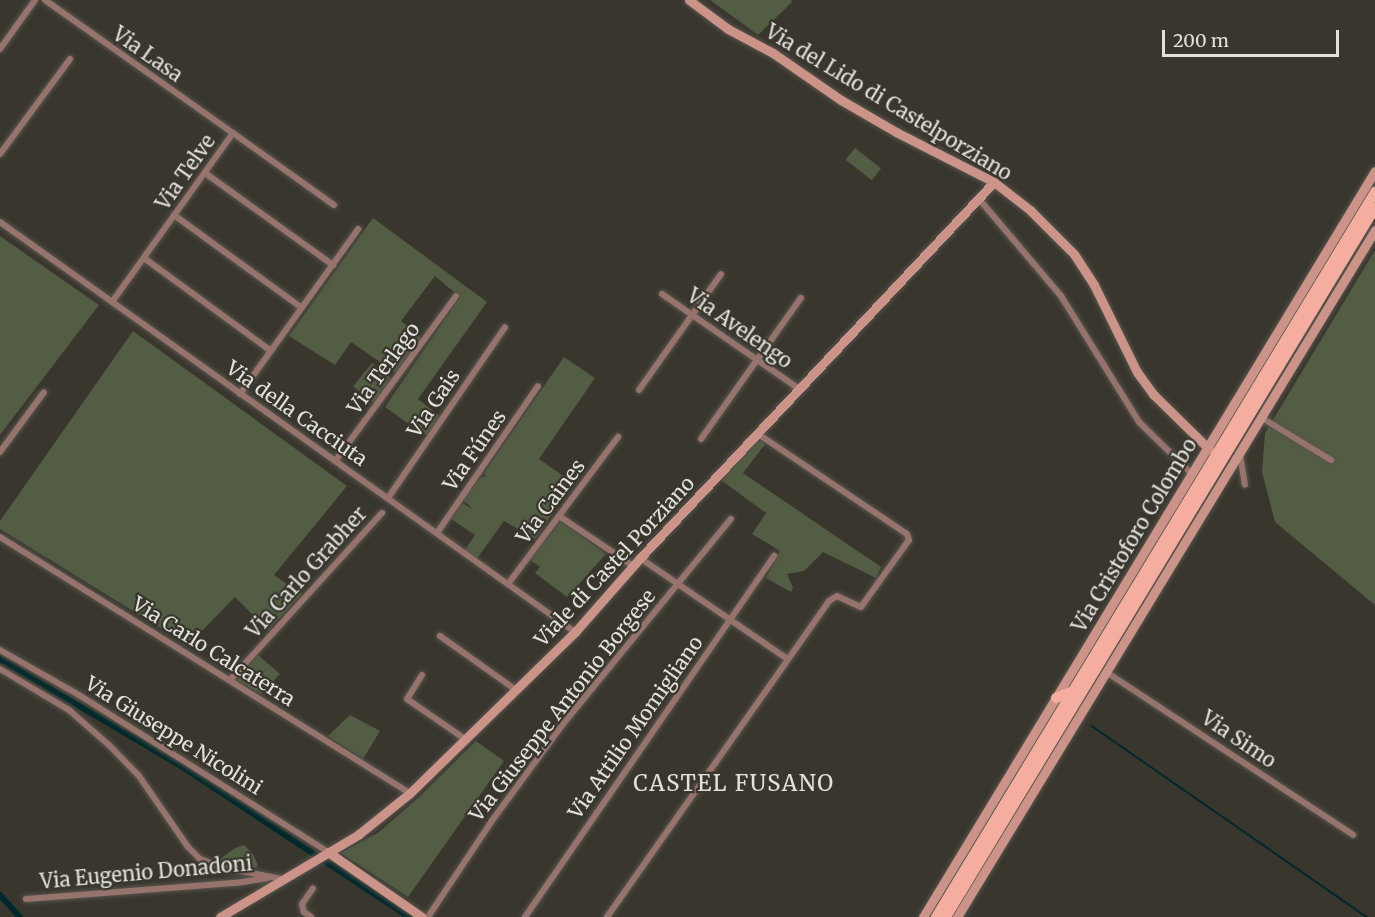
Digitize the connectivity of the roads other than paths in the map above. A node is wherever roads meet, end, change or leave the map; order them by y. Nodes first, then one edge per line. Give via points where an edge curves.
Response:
1 (35, 0) edge
2 (45, 0) edge
3 (689, 0) edge
4 (0, 49) edge
5 (70, 59) dead end
6 (232, 133) junction
7 (0, 154) edge
8 (1375, 171) edge
9 (205, 173) junction
10 (994, 182) junction
11 (1375, 192) edge
12 (979, 199) junction
13 (334, 205) dead end
14 (1375, 208) edge
15 (174, 215) junction
16 (0, 222) edge
17 (358, 230) dead end
18 (1375, 230) edge
19 (144, 258) junction
20 (333, 265) junction
21 (721, 274) dead end
22 (662, 294) dead end
23 (456, 296) dead end
24 (801, 298) dead end
25 (1297, 300) junction
26 (112, 302) junction
27 (302, 308) junction
28 (1301, 314) junction
29 (692, 315) junction
30 (505, 327) dead end
31 (271, 351) junction
32 (756, 360) junction
33 (538, 386) dead end
34 (799, 389) junction
35 (639, 390) dead end
36 (44, 392) dead end
37 (240, 394) junction
38 (1262, 418) junction
39 (758, 434) junction
40 (618, 437) dead end
41 (701, 439) dead end
42 (0, 452) edge
43 (1240, 454) junction
44 (1214, 455) junction
45 (336, 460) junction
46 (1331, 460) dead end
47 (1191, 473) junction
48 (1226, 476) junction
49 (1245, 485) dead end
50 (388, 498) junction
51 (382, 513) dead end
52 (559, 516) junction
53 (731, 519) dead end
54 (437, 533) junction
55 (0, 537) edge
56 (774, 556) dead end
57 (640, 558) junction
58 (633, 566) junction
59 (677, 582) junction
60 (507, 584) junction
61 (1153, 596) junction
62 (1139, 599) junction
63 (730, 620) junction
64 (574, 632) junction
65 (440, 636) dead end
66 (0, 650) edge
67 (786, 658) junction
68 (0, 669) edge
69 (1106, 672) junction
70 (422, 675) dead end
71 (230, 680) junction
72 (516, 690) junction
73 (1073, 691) junction
74 (1056, 698) junction
75 (465, 739) junction
76 (410, 793) junction
77 (1353, 835) dead end
78 (326, 853) junction
79 (269, 878) junction
80 (283, 879) junction
81 (313, 888) dead end
82 (26, 899) dead end
83 (221, 917) edge
84 (311, 917) edge
85 (422, 917) edge
86 (428, 917) edge
87 (525, 917) edge
88 (607, 917) edge
89 (923, 917) edge
90 (936, 917) edge
91 (946, 917) edge
92 (957, 917) edge

1 - 4 street
2 - 6 street, Via Lasa
3 - 10 street, Via del Lido di Castelporziano via 850,105
5 - 7 street
6 - 9 street, Via Telve
6 - 13 street, Via Telve
8 - 25 street, Via Cristoforo Colombo
9 - 15 street, Via Telve
9 - 20 street
10 - 12 street, Viale di Castel Porziano
10 - 44 street, Via del Lido di Castelporziano via 1057,234 1074,254 1094,285 1137,372 1154,395
11 - 28 main road, Via Cristoforo Colombo
12 - 34 street, Viale di Castel Porziano
12 - 47 street via 1061,296 1139,422
14 - 44 main road, Via Cristoforo Colombo
15 - 19 street, Via Telve
15 - 27 street
16 - 26 street, Via della Cacciuta
17 - 20 street
18 - 38 street
19 - 26 street, Via Telve
19 - 31 street
20 - 27 street
21 - 29 street
22 - 29 street, Via Avelengo
23 - 45 street, Via Terlago
24 - 32 street
25 - 28 street
25 - 44 street, Via Cristoforo Colombo
26 - 37 street, Via della Cacciuta
27 - 31 street
28 - 44 main road, Via Cristoforo Colombo
29 - 32 street, Via Avelengo
29 - 35 street
30 - 50 street, Via Gais
31 - 37 street
32 - 34 street, Via Avelengo
32 - 41 street
33 - 54 street, Via Fúnes
34 - 39 street, Viale di Castel Porziano
36 - 42 street
37 - 45 street, Via della Cacciuta
38 - 43 street
38 - 46 street
39 - 57 street, Viale di Castel Porziano
39 - 67 street via 909,538 861,607 833,597
40 - 52 street, Via Caines
43 - 48 street
43 - 49 street
44 - 47 street, Via Cristoforo Colombo
44 - 48 street
44 - 62 main road, Via Cristoforo Colombo
44 - 73 main road, Via Cristoforo Colombo
45 - 50 street, Via della Cacciuta
47 - 74 street, Via Cristoforo Colombo
48 - 61 street
50 - 54 street, Via della Cacciuta
51 - 71 street, Via Carlo Grabher
52 - 58 street
52 - 60 street, Via Caines
53 - 59 street, Via Giuseppe Antonio Borgese
54 - 60 street, Via della Cacciuta
55 - 71 street, Via Carlo Calcaterra
56 - 63 street, Via Attilio Momigliano
57 - 58 street, Viale di Castel Porziano
57 - 59 street
58 - 64 street, Viale di Castel Porziano
59 - 63 street
59 - 86 street, Via Giuseppe Antonio Borgese via 563,724
60 - 64 street, Via della Cacciuta
61 - 62 street
61 - 69 street
62 - 91 main road, Via Cristoforo Colombo
63 - 67 street
63 - 87 street, Via Attilio Momigliano
64 - 72 street, Viale di Castel Porziano
65 - 72 street
66 - 78 street, Via Giuseppe Nicolini via 79,695
67 - 88 street
68 - 79 street via 69,710 109,745 139,776 200,859
69 - 77 street, Via Simo
69 - 92 street
70 - 75 street via 407,699
71 - 76 street, Via Carlo Calcaterra
72 - 75 street, Viale di Castel Porziano
73 - 74 main road
73 - 90 main road, Via Cristoforo Colombo
74 - 89 street, Via Cristoforo Colombo
75 - 76 street, Viale di Castel Porziano
76 - 78 street, Viale di Castel Porziano via 359,834
78 - 80 street, Viale di Castel Porziano
78 - 85 street
79 - 80 street
79 - 82 street, Via Eugenio Donadoni
80 - 83 street, Viale di Castel Porziano
81 - 84 street via 303,904 304,912

